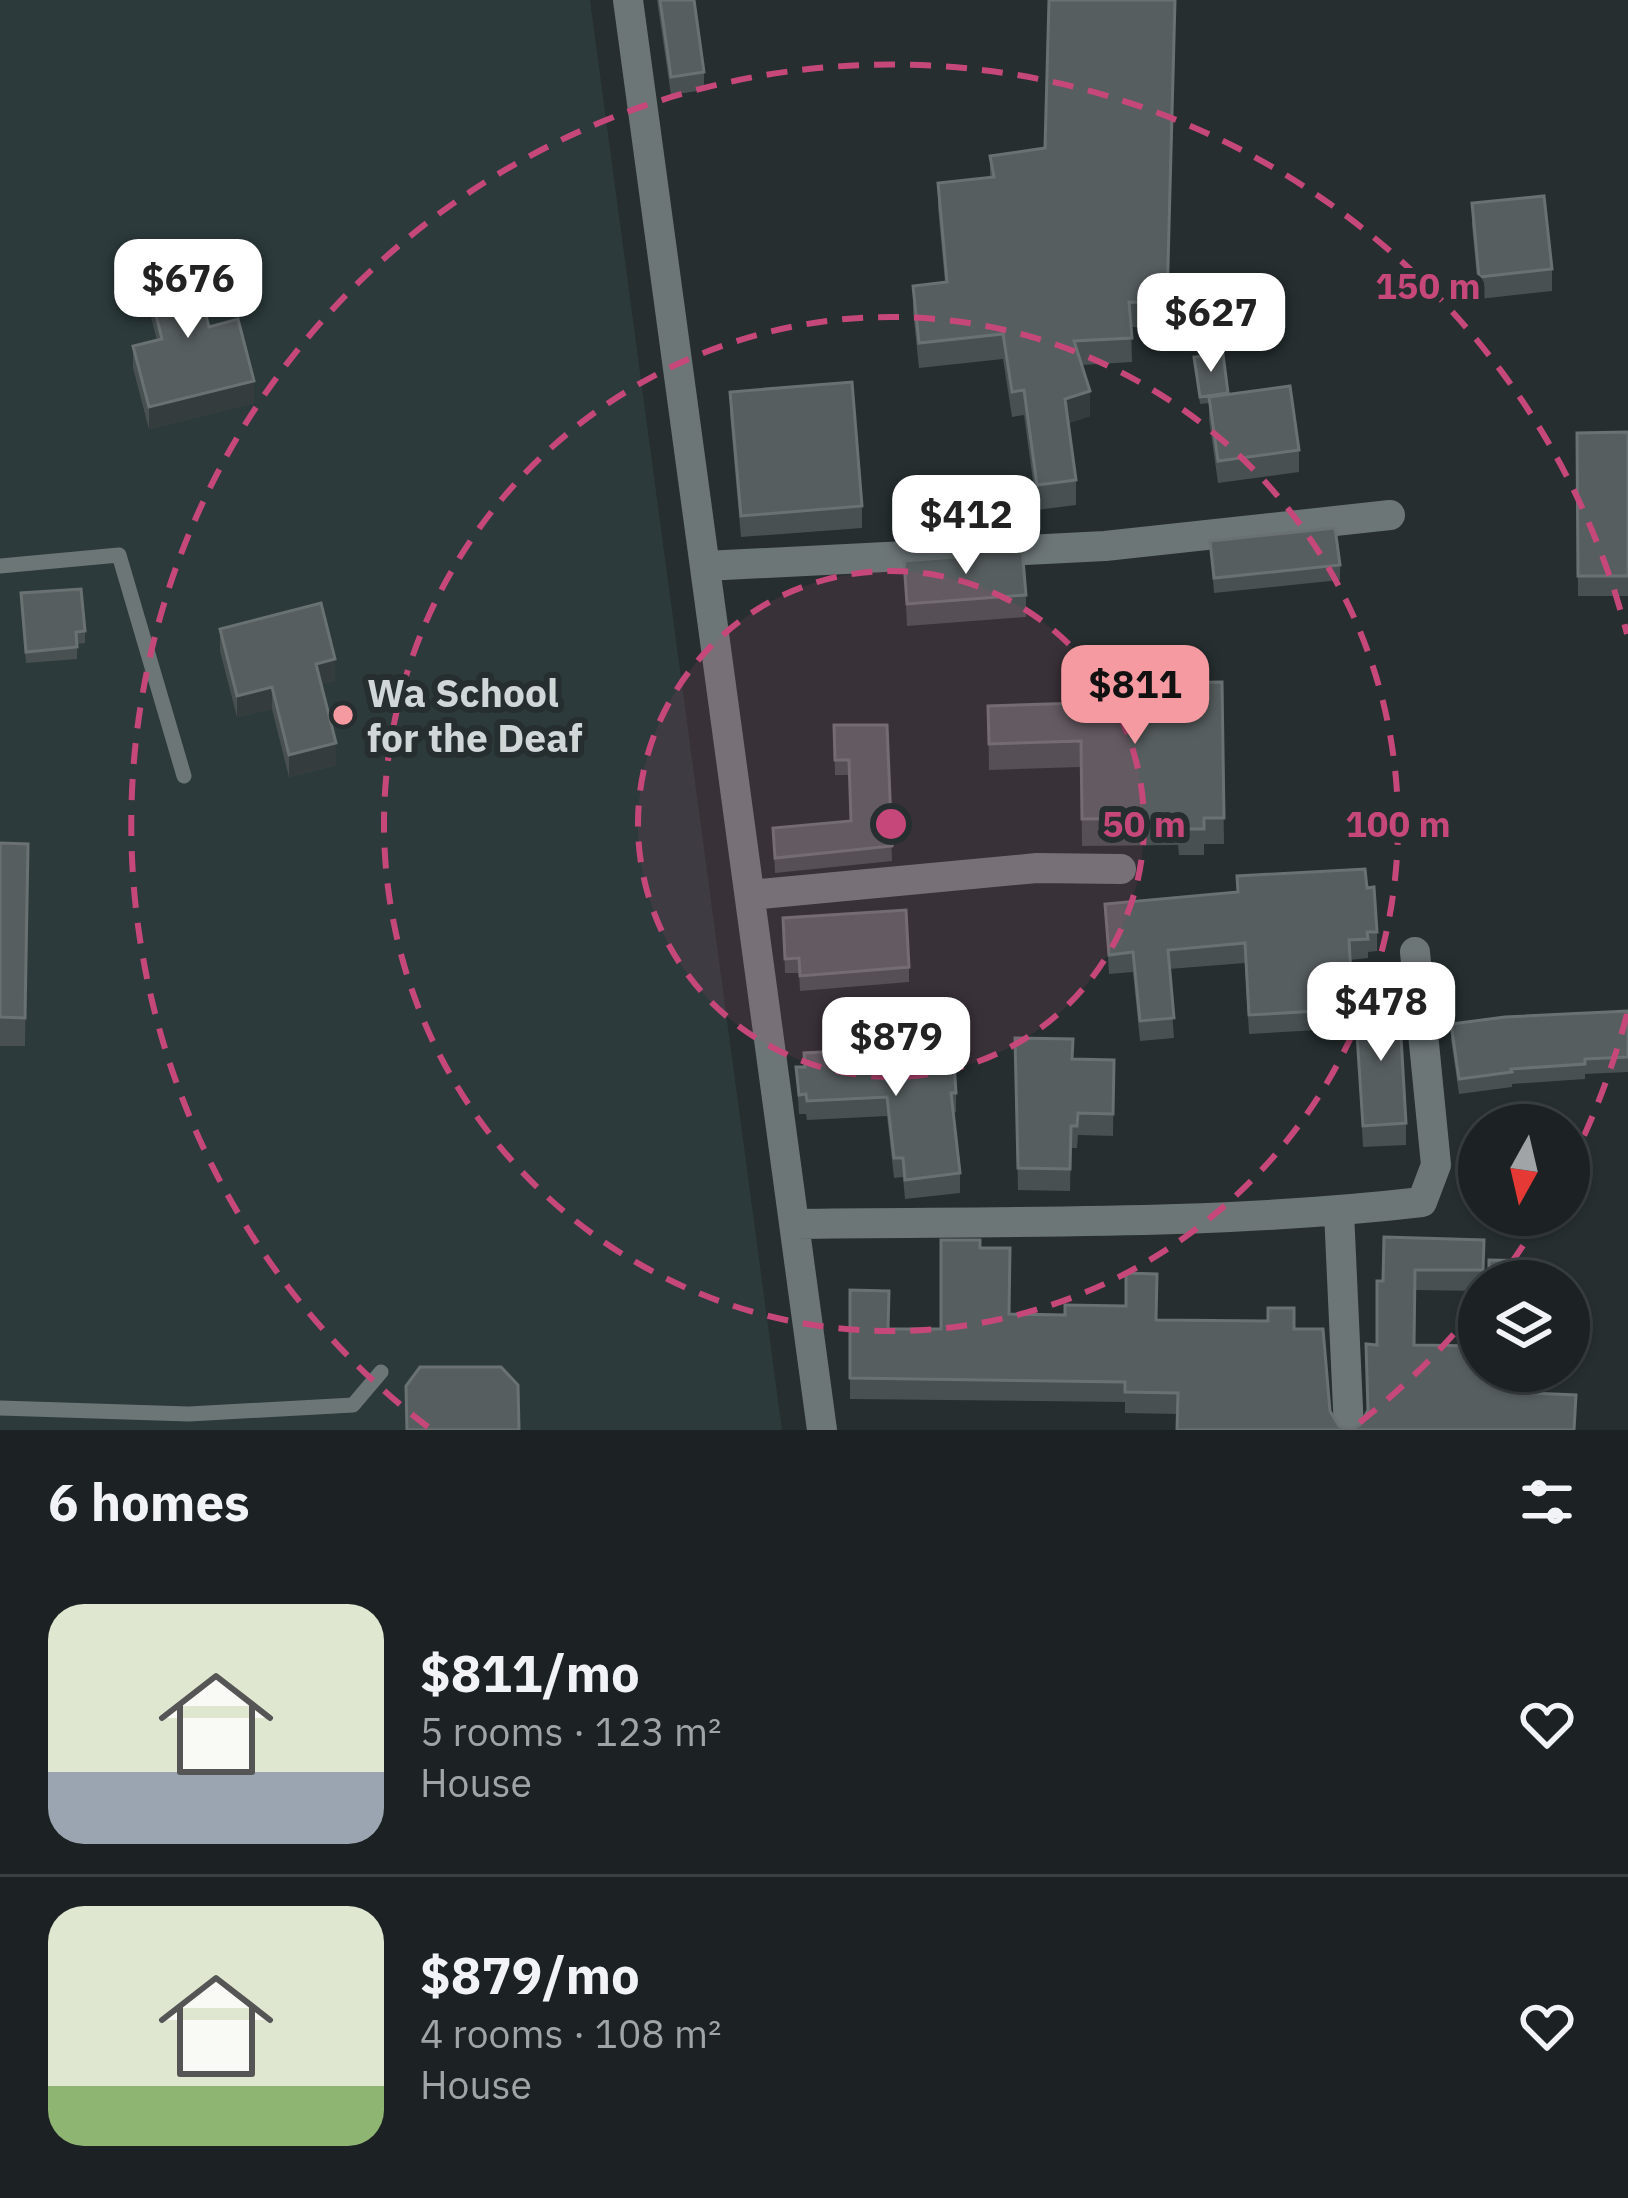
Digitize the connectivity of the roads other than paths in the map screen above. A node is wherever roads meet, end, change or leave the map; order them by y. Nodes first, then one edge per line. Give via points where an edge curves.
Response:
1 (628, 0) edge
2 (1390, 515) dead end
3 (0, 566) edge
4 (705, 566) junction
5 (184, 776) dead end
6 (1121, 869) dead end
7 (750, 895) junction
8 (1415, 952) dead end
9 (1339, 1211) junction
10 (794, 1225) junction
11 (381, 1372) dead end
12 (0, 1408) edge
13 (822, 1430) edge
14 (1348, 1430) edge

1 - 4 street
2 - 4 street via 1105,546
3 - 5 lane via 119,555
4 - 7 street
6 - 7 street via 1037,868
7 - 10 street
8 - 9 street via 1436,1165 1422,1202
9 - 10 street
9 - 14 street
10 - 13 street
11 - 12 lane via 352,1405 189,1414

